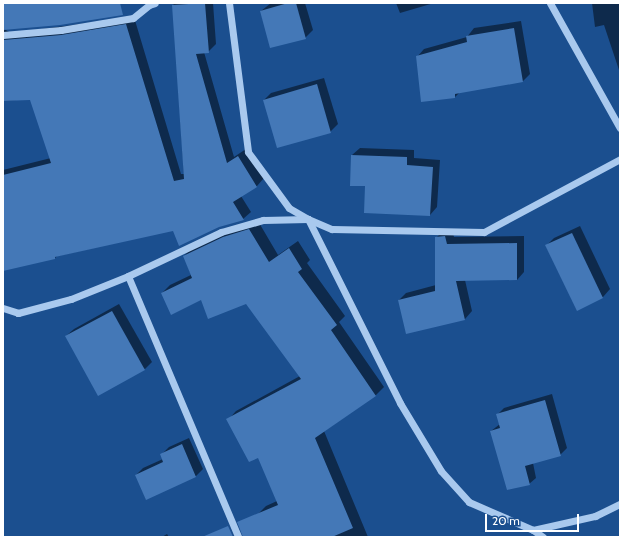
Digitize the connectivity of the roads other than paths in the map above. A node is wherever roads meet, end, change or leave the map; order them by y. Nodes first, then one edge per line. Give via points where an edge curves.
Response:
1 (156, 3) edge
2 (229, 3) edge
3 (550, 3) edge
4 (3, 35) edge
5 (620, 128) edge
6 (620, 159) edge
7 (308, 219) junction
8 (128, 276) junction
9 (3, 308) edge
10 (620, 504) edge
11 (533, 530) junction
12 (238, 537) edge
13 (543, 537) edge

1 - 4 street via 149,5 133,18 61,30
2 - 7 street via 248,152 289,208
3 - 5 street
6 - 7 street via 484,232 332,229
7 - 8 street via 263,220 221,232
7 - 11 street via 400,403 441,471 469,502
8 - 9 street via 71,299 18,313
8 - 12 street
10 - 11 street via 595,516
11 - 13 street

